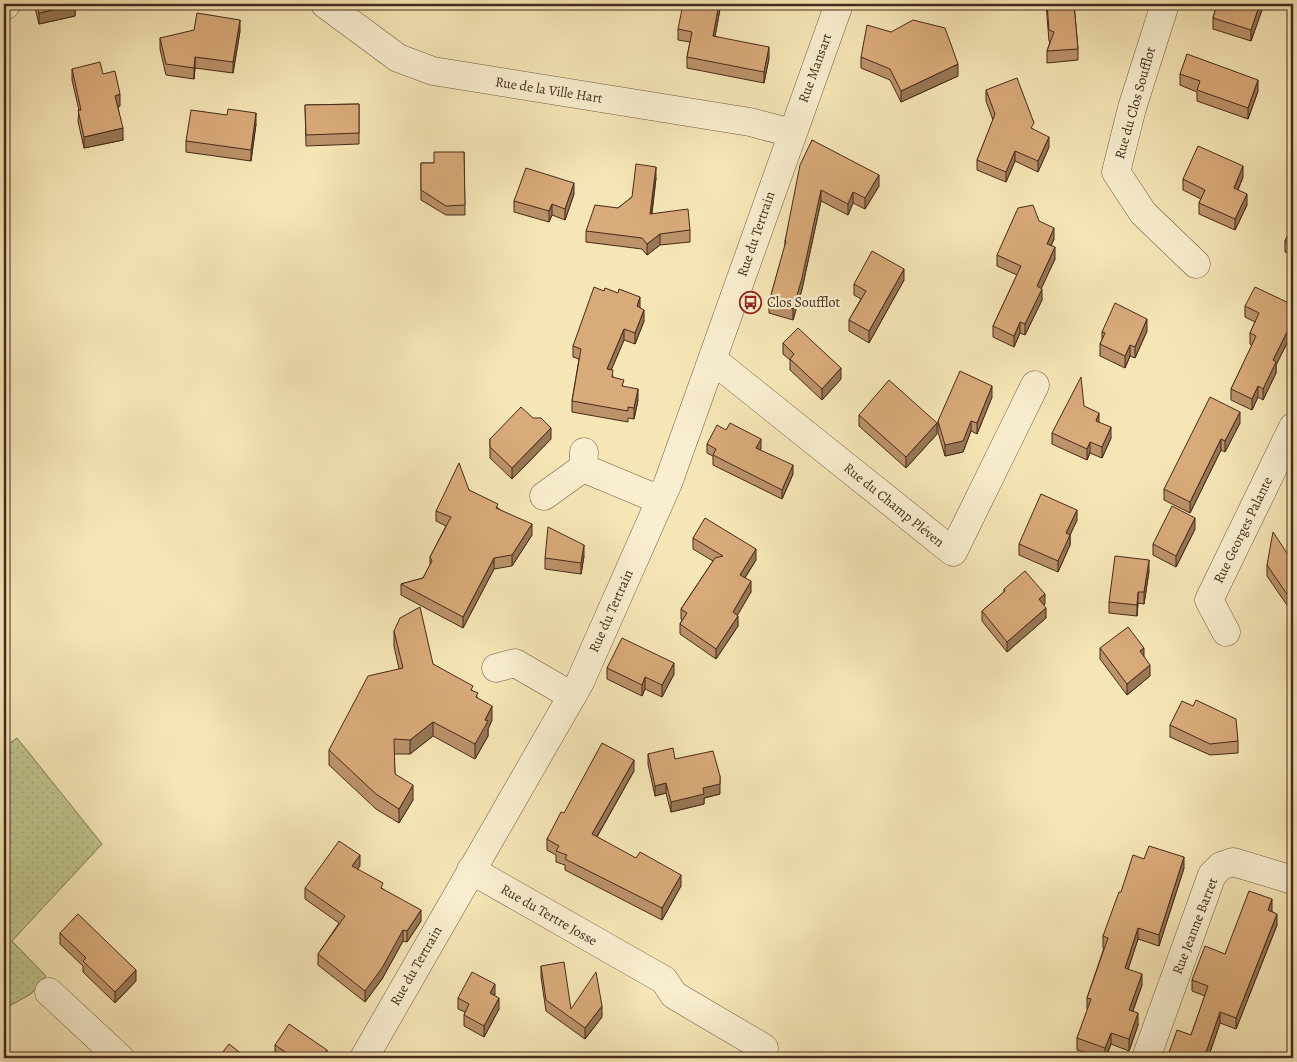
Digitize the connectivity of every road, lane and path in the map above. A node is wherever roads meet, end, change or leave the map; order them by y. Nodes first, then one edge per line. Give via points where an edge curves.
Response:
1 (325, 4) edge
2 (839, 4) edge
3 (1165, 4) edge
4 (792, 133) junction
5 (1196, 264) dead end
6 (713, 360) junction
7 (1035, 385) dead end
8 (1293, 427) edge
9 (544, 496) dead end
10 (660, 500) junction
11 (1226, 632) dead end
12 (506, 660) dead end
13 (572, 696) junction
14 (471, 870) junction
15 (1293, 880) edge
16 (50, 992) dead end
17 (120, 1058) edge
18 (364, 1058) edge
19 (762, 1058) edge
20 (1146, 1058) edge

1 - 4 street, Rue de la Ville Hart via 398,58 433,72 750,122
2 - 4 street, Rue Mansart
3 - 5 street, Rue du Clos Soufflot via 1132,108 1116,172 1142,213
4 - 6 street, Rue du Tertrain
6 - 7 street, Rue du Champ Pléven via 953,552
6 - 10 street, Rue du Tertrain
8 - 11 street, Rue Georges Palante via 1209,600
9 - 10 street via 583,460
10 - 13 street, Rue du Tertrain
12 - 13 street
13 - 14 street, Rue du Tertrain
14 - 18 street, Rue du Tertrain
14 - 19 street, Rue du Tertre Josse via 664,980 674,994 764,1048
15 - 20 street, Rue Jeanne Barret via 1233,862 1220,866 1212,875
16 - 17 street

